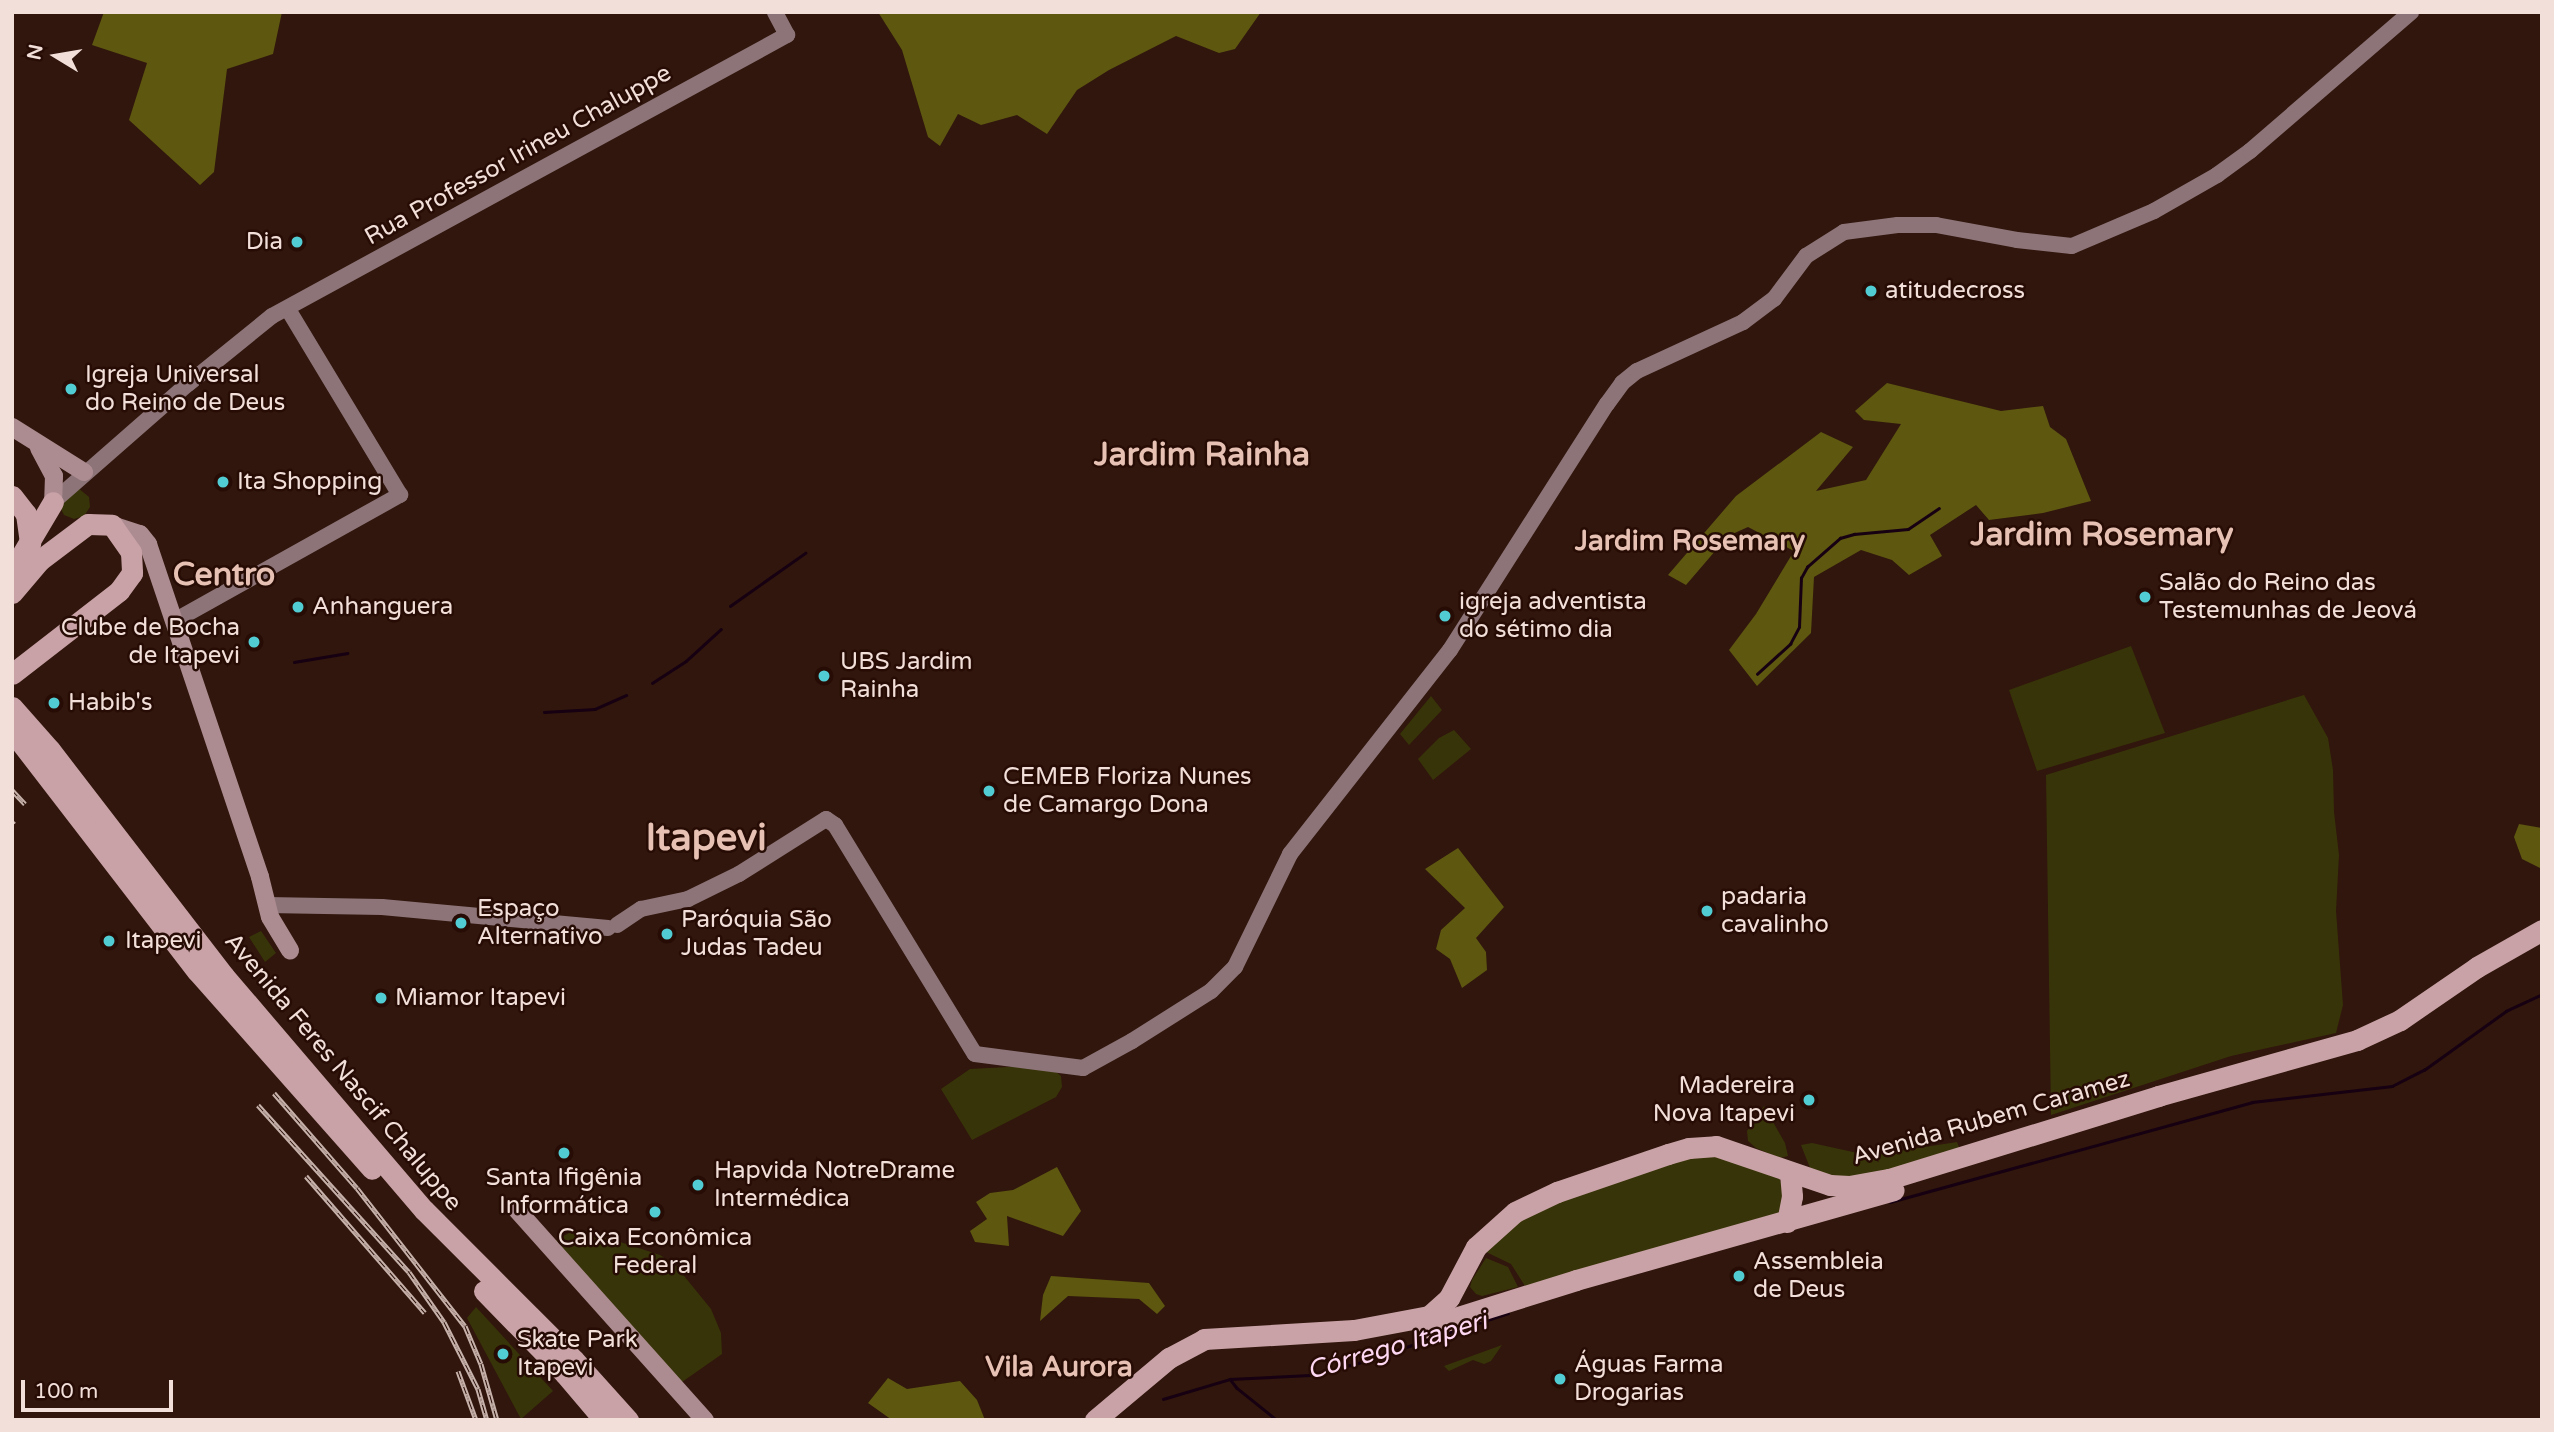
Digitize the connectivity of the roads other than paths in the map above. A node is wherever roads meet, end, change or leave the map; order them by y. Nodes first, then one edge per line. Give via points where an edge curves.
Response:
1 (775, 12) edge
2 (2411, 12) edge
3 (288, 309) junction
4 (21, 435) edge
5 (84, 472) junction
6 (12, 494) edge
7 (53, 502) junction
8 (112, 524) junction
9 (82, 527) junction
10 (30, 544) junction
11 (12, 571) edge
12 (12, 593) edge
13 (176, 620) junction
14 (12, 674) edge
15 (12, 707) edge
16 (12, 731) edge
17 (267, 905) junction
18 (2542, 930) edge
19 (2542, 944) edge
20 (290, 950) dead end
21 (1790, 1173) junction
22 (523, 1216) dead end
23 (1787, 1222) junction
24 (1471, 1254) junction
25 (1501, 1304) junction
26 (604, 1420) edge
27 (628, 1420) edge
28 (705, 1420) edge
29 (1095, 1420) edge
30 (1113, 1420) edge

1 - 3 street, Rua Professor Irineu Chaluppe via 787,35
2 - 17 street via 2250,150 2154,211 2072,246 1937,225 1844,232 1806,256 1774,299 1743,322 1637,371 1607,404 1450,650 1290,854 1235,967 1211,991 1083,1068 975,1054 835,825 826,819 739,874 688,898 641,909 612,927 372,906
3 - 5 street, Rua Professor Irineu Chaluppe via 272,316
3 - 13 street via 400,495
4 - 5 main road
4 - 7 main road via 54,476
5 - 7 street, Rua Professor Irineu Chaluppe
6 - 7 highway
6 - 10 highway via 26,514
7 - 9 highway via 61,519
7 - 10 highway
8 - 9 highway
8 - 13 main road via 145,540
8 - 14 highway via 131,552 134,564 127,583
9 - 12 highway via 40,559
10 - 11 highway
13 - 17 main road
15 - 27 highway, Avenida Feres Nascif Chaluppe via 224,976 424,1210
16 - 26 highway, Avenida Feres Nascif Chaluppe via 233,1014
17 - 20 main road
18 - 21 highway, Avenida Rubem Caramez via 2477,967 2400,1020 2357,1040 1889,1179 1830,1185
19 - 23 highway, Avenida Rubem Caramez via 2492,970 2403,1031 2368,1047
21 - 23 highway
21 - 24 highway, Avenida Rubem Caramez via 1726,1148 1689,1147 1530,1204 1496,1226
22 - 28 main road
23 - 25 highway, Avenida Rubem Caramez
24 - 25 highway via 1466,1292 1471,1298
24 - 29 highway, Avenida Rubem Caramez via 1449,1298 1429,1316 1354,1331 1204,1339 1169,1358
25 - 30 highway, Avenida Rubem Caramez via 1423,1328 1357,1341 1207,1351 1177,1367

